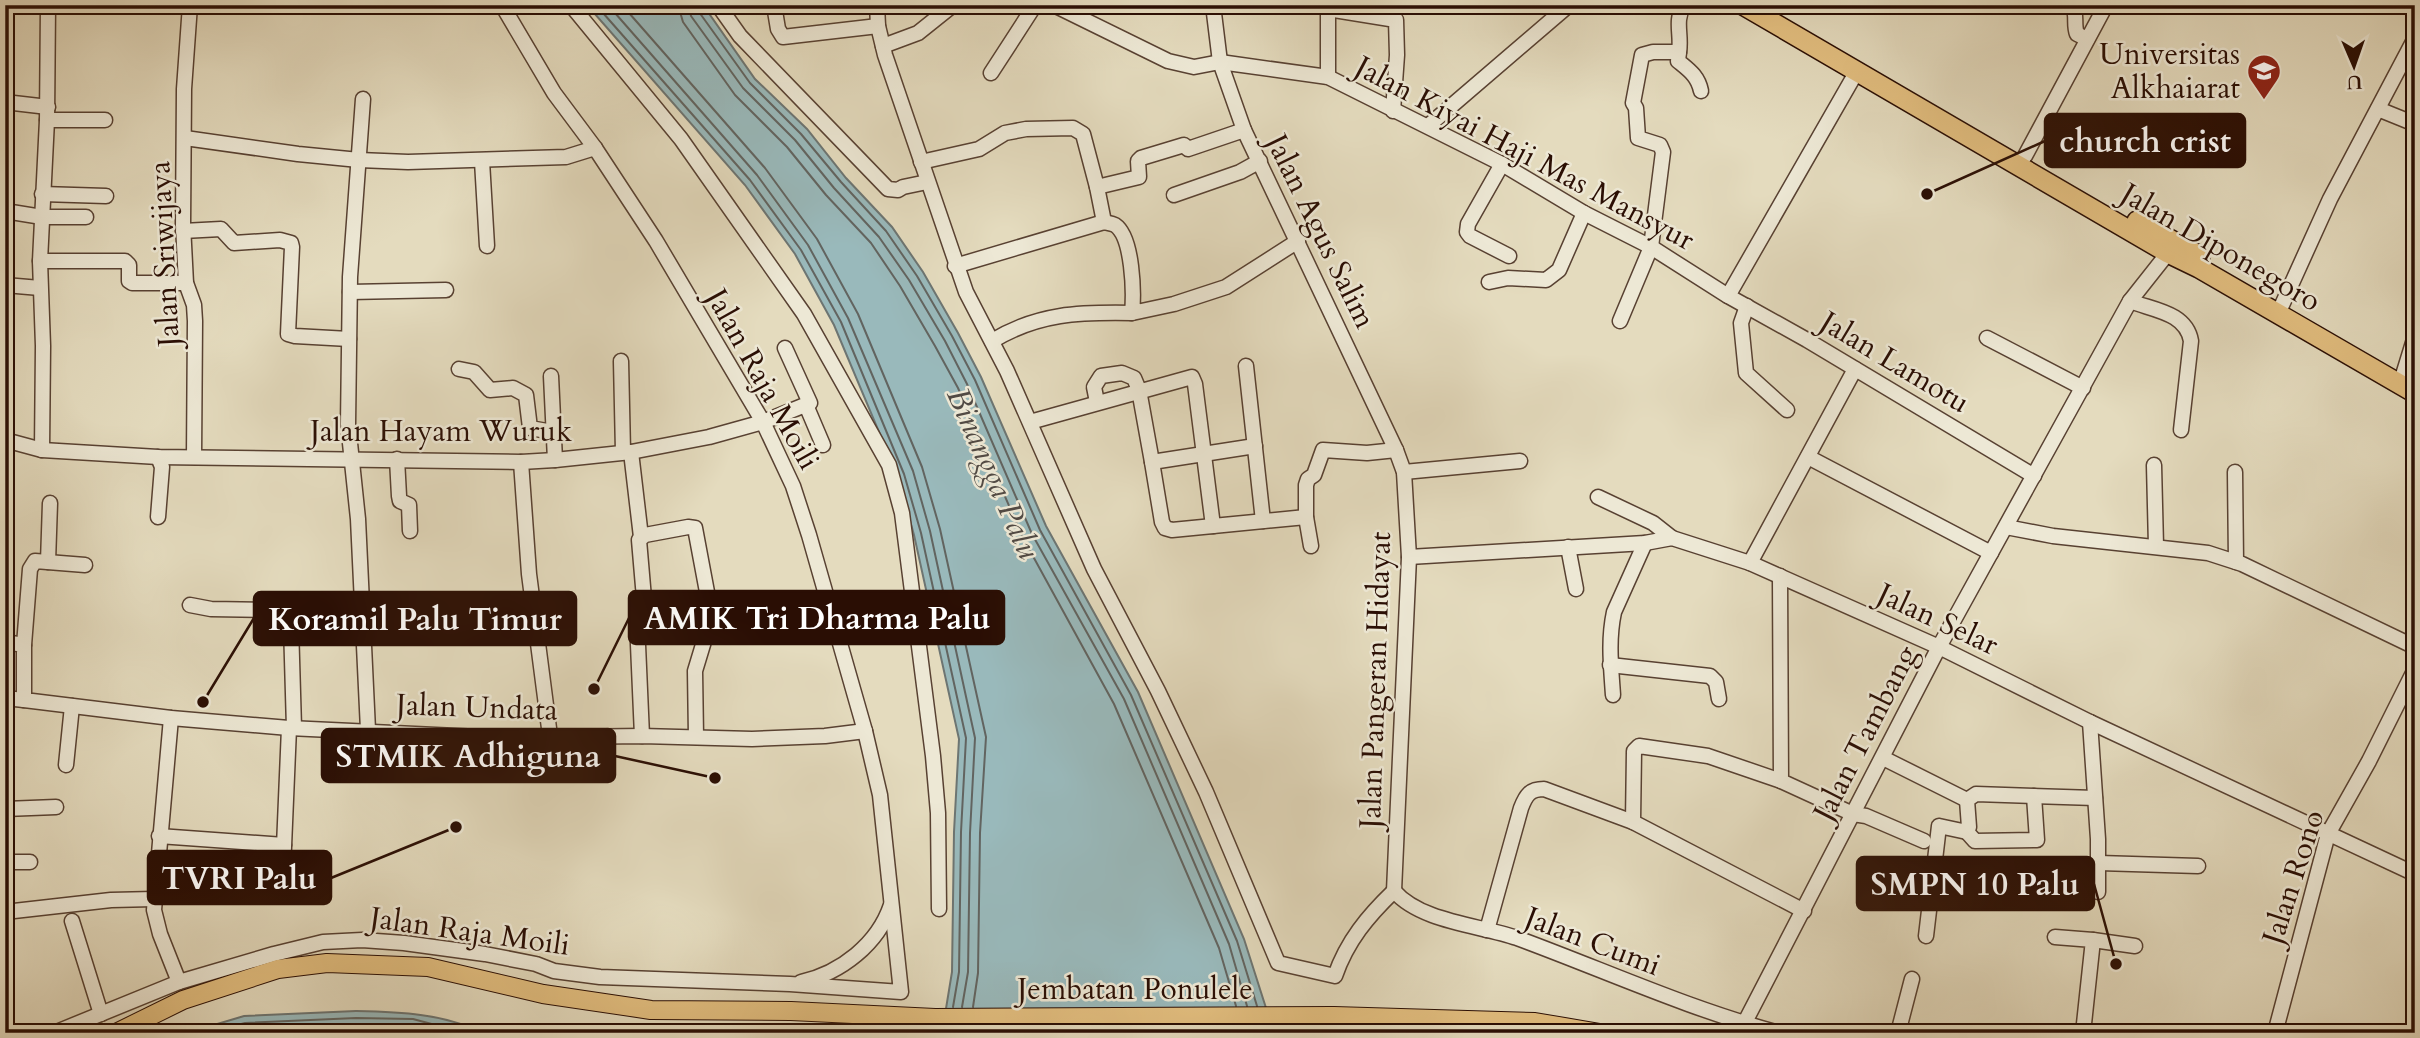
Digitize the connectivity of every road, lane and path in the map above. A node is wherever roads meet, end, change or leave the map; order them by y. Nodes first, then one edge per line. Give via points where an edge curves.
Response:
1 (48, 5) edge
2 (190, 5) edge
3 (502, 5) edge
4 (571, 5) edge
5 (718, 5) edge
6 (774, 5) edge
7 (877, 5) edge
8 (953, 5) edge
9 (1035, 5) edge
10 (1054, 5) edge
11 (1213, 5) edge
12 (1569, 5) edge
13 (1684, 5) edge
14 (1743, 5) edge
15 (1764, 5) edge
16 (2073, 5) edge
17 (2106, 5) edge
18 (1328, 7) edge
19 (877, 26) junction
20 (2087, 39) junction
21 (2414, 43) edge
22 (883, 46) junction
23 (1679, 52) junction
24 (1220, 62) junction
25 (1857, 71) junction
26 (991, 73) dead end
27 (1328, 77) junction
28 (1701, 91) dead end
29 (363, 99) dead end
30 (5, 102) edge
31 (2378, 109) junction
32 (1393, 111) junction
33 (48, 114) junction
34 (105, 120) dead end
35 (2415, 124) edge
36 (1428, 126) junction
37 (1244, 130) junction
38 (184, 138) junction
39 (595, 148) junction
40 (2025, 156) junction
41 (359, 160) junction
42 (482, 161) junction
43 (1260, 161) junction
44 (921, 162) junction
45 (1502, 164) junction
46 (927, 182) junction
47 (1097, 187) junction
48 (42, 194) junction
49 (1174, 195) dead end
50 (106, 196) dead end
51 (5, 211) edge
52 (1584, 213) junction
53 (86, 217) dead end
54 (42, 218) junction
55 (1104, 222) junction
56 (183, 231) junction
57 (1298, 241) junction
58 (487, 246) dead end
59 (1651, 247) junction
60 (2168, 253) junction
61 (1508, 256) dead end
62 (40, 261) junction
63 (955, 266) junction
64 (1489, 282) dead end
65 (186, 284) junction
66 (5, 285) edge
67 (40, 288) junction
68 (446, 290) dead end
69 (350, 292) junction
70 (1728, 296) junction
71 (2130, 301) junction
72 (2282, 305) junction
73 (1747, 306) junction
74 (1132, 313) junction
75 (1620, 321) dead end
76 (2415, 336) edge
77 (1987, 338) dead end
78 (349, 339) junction
79 (992, 341) junction
80 (785, 348) dead end
81 (621, 361) dead end
82 (1246, 366) dead end
83 (459, 369) dead end
84 (1856, 369) junction
85 (551, 376) dead end
86 (2409, 378) edge
87 (2083, 388) junction
88 (1139, 390) junction
89 (2415, 393) edge
90 (1097, 402) junction
91 (806, 405) junction
92 (1787, 410) dead end
93 (763, 422) junction
94 (1030, 422) junction
95 (2181, 430) dead end
96 (553, 432) junction
97 (5, 440) edge
98 (823, 445) dead end
99 (1255, 446) junction
100 (42, 450) junction
101 (1396, 450) junction
102 (627, 452) junction
103 (1204, 454) junction
104 (158, 457) junction
105 (194, 457) junction
106 (1808, 457) junction
107 (397, 459) junction
108 (351, 460) junction
109 (555, 460) junction
110 (1520, 461) dead end
111 (521, 462) junction
112 (1152, 462) junction
113 (2154, 465) dead end
114 (1404, 472) junction
115 (2235, 472) dead end
116 (2034, 476) junction
117 (1598, 498) dead end
118 (50, 503) dead end
119 (158, 517) dead end
120 (1306, 517) junction
121 (1263, 521) junction
122 (1213, 526) junction
123 (2006, 527) junction
124 (410, 531) dead end
125 (641, 537) junction
126 (1672, 538) junction
127 (1645, 543) junction
128 (1311, 546) dead end
129 (2156, 546) junction
130 (1568, 547) junction
131 (1991, 554) junction
132 (1409, 556) junction
133 (48, 562) junction
134 (2236, 562) junction
135 (1750, 563) junction
136 (85, 565) dead end
137 (1780, 576) junction
138 (1576, 589) dead end
139 (190, 605) dead end
140 (533, 605) junction
141 (361, 628) junction
142 (5, 642) edge
143 (24, 645) junction
144 (1939, 647) junction
145 (2415, 647) edge
146 (1610, 665) junction
147 (2415, 669) edge
148 (1613, 695) dead end
149 (5, 698) edge
150 (1719, 699) dead end
151 (24, 700) junction
152 (72, 706) junction
153 (170, 718) junction
154 (2090, 722) junction
155 (291, 728) junction
156 (368, 730) junction
157 (865, 731) junction
158 (550, 736) junction
159 (642, 736) junction
160 (696, 737) junction
161 (1883, 758) junction
162 (66, 765) dead end
163 (1781, 781) junction
164 (2034, 796) junction
165 (2095, 798) junction
166 (1967, 800) junction
167 (56, 807) dead end
168 (5, 809) edge
169 (1853, 814) junction
170 (1633, 822) junction
171 (1967, 832) junction
172 (2328, 834) junction
173 (159, 836) junction
174 (1924, 841) dead end
175 (284, 845) junction
176 (5, 862) edge
177 (30, 862) dead end
178 (2099, 863) junction
179 (2198, 866) dead end
180 (2415, 874) edge
181 (1394, 891) junction
182 (2098, 892) dead end
183 (282, 894) dead end
184 (154, 899) junction
185 (891, 904) junction
186 (939, 909) dead end
187 (1804, 911) junction
188 (5, 912) edge
189 (72, 921) dead end
190 (1487, 930) junction
191 (1926, 936) dead end
192 (2055, 937) dead end
193 (2093, 940) junction
194 (2135, 946) dead end
195 (1912, 979) dead end
196 (179, 982) junction
197 (790, 984) junction
198 (101, 1014) junction
199 (1744, 1024) junction
200 (54, 1033) edge
201 (116, 1033) edge
202 (1600, 1033) edge
203 (1779, 1033) edge
204 (1899, 1033) edge
205 (2083, 1033) edge
206 (2275, 1033) edge

1 - 33 street
2 - 38 street, Jalan Sriwijaya
3 - 39 street, Jalan Raja Moili via 554,93
4 - 186 street via 681,139 804,314 889,465 902,513 933,756
5 - 46 street via 740,36 888,189
6 - 19 street via 782,37
7 - 19 street
8 - 22 street via 918,33
9 - 26 street
10 - 24 street, Jalan Kiyai Haji Mas Mansyur via 1168,61 1194,66
11 - 24 street, Jalan Agus Salim
12 - 36 street
13 - 23 street via 1677,22
14 - 25 highway, Jalan Diponegoro
15 - 40 highway, Jalan Diponegoro
16 - 20 street via 2074,27
17 - 20 street
18 - 27 street
18 - 32 street via 1396,20
19 - 22 street
20 - 40 street
21 - 31 street
22 - 44 street
23 - 28 street via 1678,61 1693,73
23 - 59 street via 1642,55 1634,91 1638,138 1660,145 1663,152
24 - 27 street, Jalan Kiyai Haji Mas Mansyur
24 - 37 street, Jalan Agus Salim
25 - 60 highway, Jalan Diponegoro
25 - 70 street
27 - 32 street, Jalan Kiyai Haji Mas Mansyur
29 - 41 street
30 - 33 street
31 - 35 street
31 - 72 street via 2321,215
32 - 36 street, Jalan Kiyai Haji Mas Mansyur
33 - 34 street
33 - 48 street
36 - 45 street, Jalan Kiyai Haji Mas Mansyur
37 - 43 street, Jalan Agus Salim
37 - 47 street via 1188,149 1184,145 1141,158 1139,177
38 - 41 street
38 - 56 street, Jalan Sriwijaya
39 - 42 street via 566,157
39 - 93 street, Jalan Raja Moili
40 - 72 highway, Jalan Diponegoro
41 - 42 street
41 - 69 street
42 - 58 street
43 - 49 street
43 - 57 street, Jalan Agus Salim
44 - 46 street
44 - 47 street via 979,149 1005,133 1073,128 1083,134
45 - 52 street, Jalan Kiyai Haji Mas Mansyur
45 - 61 street via 1466,232
46 - 63 street
47 - 55 street
48 - 50 street
48 - 54 street
51 - 54 street
52 - 59 street, Jalan Kiyai Haji Mas Mansyur
52 - 64 street via 1553,277
53 - 54 street
54 - 62 street
55 - 63 street
55 - 74 street via 1115,226 1124,238 1133,272
56 - 65 street, Jalan Sriwijaya
56 - 78 street via 225,230 234,243 291,243 288,334
57 - 74 street via 1226,287
57 - 101 street, Jalan Agus Salim
59 - 70 street, Jalan Kiyai Haji Mas Mansyur
59 - 75 street
60 - 71 street, Jalan Tambang
60 - 89 highway, Jalan Diponegoro
62 - 65 street via 127,261 132,283
62 - 67 street
63 - 79 street
65 - 105 street, Jalan Sriwijaya via 195,321
66 - 67 street
67 - 100 street
68 - 69 street
69 - 78 street
70 - 73 street, Jalan Lamotu
71 - 87 street, Jalan Tambang
71 - 95 street via 2179,320 2190,336
72 - 86 highway, Jalan Diponegoro
73 - 84 street, Jalan Lamotu
73 - 92 street via 1741,323 1746,373
74 - 79 street via 1074,313 1035,320
76 - 86 street
77 - 87 street
78 - 108 street
79 - 94 street
80 - 91 street via 810,403
81 - 102 street
82 - 99 street
83 - 96 street via 474,372 490,390 513,388 526,395 530,428
84 - 106 street
84 - 116 street, Jalan Lamotu
85 - 96 street
87 - 116 street, Jalan Tambang
88 - 90 street
88 - 90 street via 1129,375 1107,374 1095,383
88 - 103 street via 1194,378
88 - 112 street
90 - 94 street
91 - 93 street, Jalan Hayam Wuruk
91 - 98 street
93 - 102 street, Jalan Hayam Wuruk
93 - 157 street, Jalan Raja Moili via 801,509
94 - 181 street via 1094,569 1206,792 1278,963 1335,976 1355,934
96 - 109 street
97 - 100 street, Jalan Hayam Wuruk
99 - 103 street
99 - 121 street
100 - 104 street, Jalan Hayam Wuruk
101 - 114 street, Jalan Agus Salim
101 - 120 street via 1323,450 1306,482
102 - 109 street, Jalan Hayam Wuruk
102 - 125 street
103 - 112 street
103 - 122 street
104 - 105 street, Jalan Hayam Wuruk
104 - 119 street via 162,467
105 - 108 street, Jalan Hayam Wuruk
106 - 131 street
106 - 135 street
107 - 108 street, Jalan Hayam Wuruk
107 - 111 street, Jalan Hayam Wuruk
107 - 124 street via 399,496 409,505
108 - 141 street
109 - 111 street, Jalan Hayam Wuruk
110 - 114 street
111 - 140 street
112 - 122 street via 1165,528
113 - 129 street
114 - 132 street, Jalan Pangeran Hidayat
115 - 134 street
116 - 123 street, Jalan Tambang
117 - 126 street via 1653,523
118 - 133 street
120 - 121 street
120 - 128 street
121 - 122 street
123 - 129 street
123 - 131 street, Jalan Tambang
125 - 159 street via 645,610 637,622
125 - 160 street via 688,527 695,528 698,538 708,612 695,671
126 - 127 street, Jalan Selar
126 - 135 street, Jalan Selar
127 - 130 street, Jalan Selar
127 - 146 street via 1614,612
129 - 134 street
130 - 132 street, Jalan Selar
130 - 138 street
131 - 144 street, Jalan Tambang
132 - 181 street, Jalan Pangeran Hidayat
133 - 136 street
133 - 143 street via 35,561 30,569
134 - 145 street
135 - 137 street, Jalan Selar
137 - 144 street, Jalan Selar
137 - 163 street
139 - 155 street via 274,610 288,617
140 - 141 street
140 - 158 street
141 - 156 street
142 - 143 street
143 - 151 street
144 - 154 street, Jalan Selar
144 - 161 street, Jalan Tambang
146 - 148 street
146 - 150 street via 1710,676
147 - 172 street, Jalan Rono
149 - 151 street, Jalan Undata
151 - 152 street, Jalan Undata
152 - 153 street, Jalan Undata
152 - 162 street
153 - 155 street, Jalan Undata
153 - 173 street
154 - 165 street
154 - 172 street, Jalan Selar
155 - 156 street, Jalan Undata
155 - 175 street
156 - 158 street, Jalan Undata via 499,738
157 - 160 street, Jalan Undata via 786,738
157 - 185 street, Jalan Raja Moili via 880,795
158 - 159 street, Jalan Undata
159 - 160 street, Jalan Undata
161 - 166 street
161 - 169 street, Jalan Tambang
163 - 169 street
163 - 170 street via 1708,755 1639,746 1634,751
164 - 165 street
164 - 166 street via 1976,794
164 - 171 street via 2037,840 1975,841
165 - 178 street
166 - 171 street
167 - 168 street
169 - 174 street
169 - 187 street, Jalan Tambang
170 - 187 street
170 - 190 street via 1544,789 1528,793
171 - 191 street via 1939,827
172 - 180 street, Jalan Selar
172 - 206 street, Jalan Rono
173 - 175 street
173 - 184 street
175 - 183 street
176 - 177 street
178 - 179 street
178 - 182 street
181 - 190 street, Jalan Cumi via 1413,907
184 - 188 street
184 - 196 street via 155,919
185 - 197 street via 882,926 849,960 827,973
185 - 197 street, Jalan Raja Moili via 901,992
187 - 199 street, Jalan Tambang
189 - 198 street
190 - 199 street, Jalan Cumi
192 - 193 street
193 - 194 street
193 - 205 street
195 - 204 street
196 - 197 street, Jalan Raja Moili via 311,945 362,940 485,954 600,977
196 - 198 street, Jalan Raja Moili
198 - 200 street, Jalan Raja Moili
199 - 203 street, Jalan Cumi
201 - 202 main road, Jembatan Ponulele via 183,1000 278,969 327,963 428,967 544,994 651,1010 935,1018 1334,1016 1535,1022

